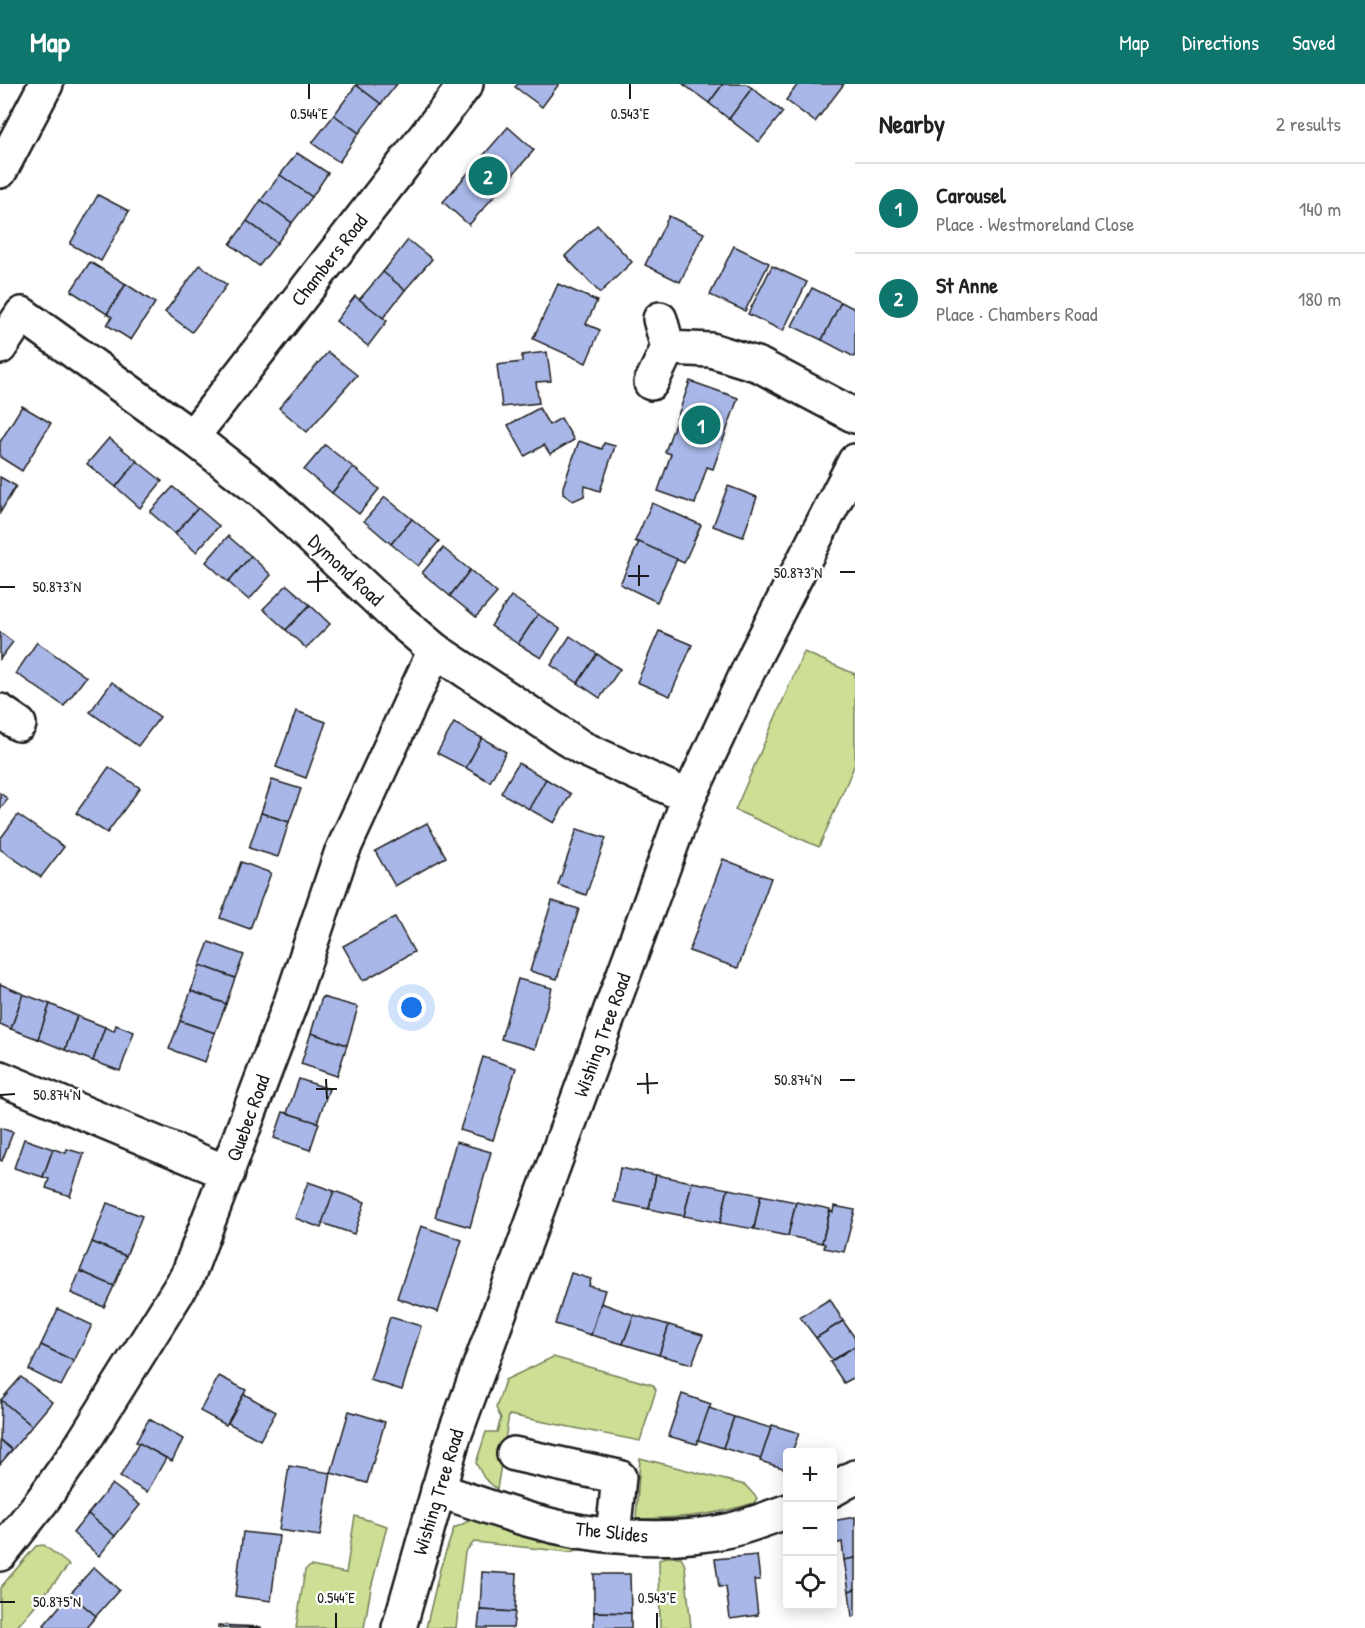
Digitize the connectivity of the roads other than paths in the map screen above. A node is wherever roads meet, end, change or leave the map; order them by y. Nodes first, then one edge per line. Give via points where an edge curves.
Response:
1 (46, 84) edge
2 (466, 84) edge
3 (0, 171) edge
4 (0, 346) edge
5 (651, 383) dead end
6 (855, 416) edge
7 (192, 437) junction
8 (855, 462) edge
9 (435, 650) junction
10 (689, 797) junction
11 (0, 1078) edge
12 (228, 1173) junction
13 (514, 1454) dead end
14 (855, 1477) edge
15 (837, 1487) edge
16 (438, 1490) junction
17 (783, 1513) edge
18 (613, 1535) junction
19 (0, 1554) edge
20 (399, 1628) edge

1 - 3 street
2 - 7 street, Chambers Road
4 - 7 street, Dymond Road via 22,314
5 - 6 street via 664,333 759,365
7 - 9 street, Dymond Road via 265,494
8 - 10 street, Wishing Tree Road via 757,652
9 - 10 street, Dymond Road via 582,748
9 - 12 street, Quebec Road via 341,854
10 - 16 street, Wishing Tree Road via 453,1438
11 - 12 street
12 - 19 street, Quebec Road via 188,1275 79,1449
13 - 18 street via 619,1477
14 - 15 street
16 - 18 street, The Slides via 531,1520
16 - 20 street, Wishing Tree Road
17 - 18 street, The Slides via 731,1530 686,1536

